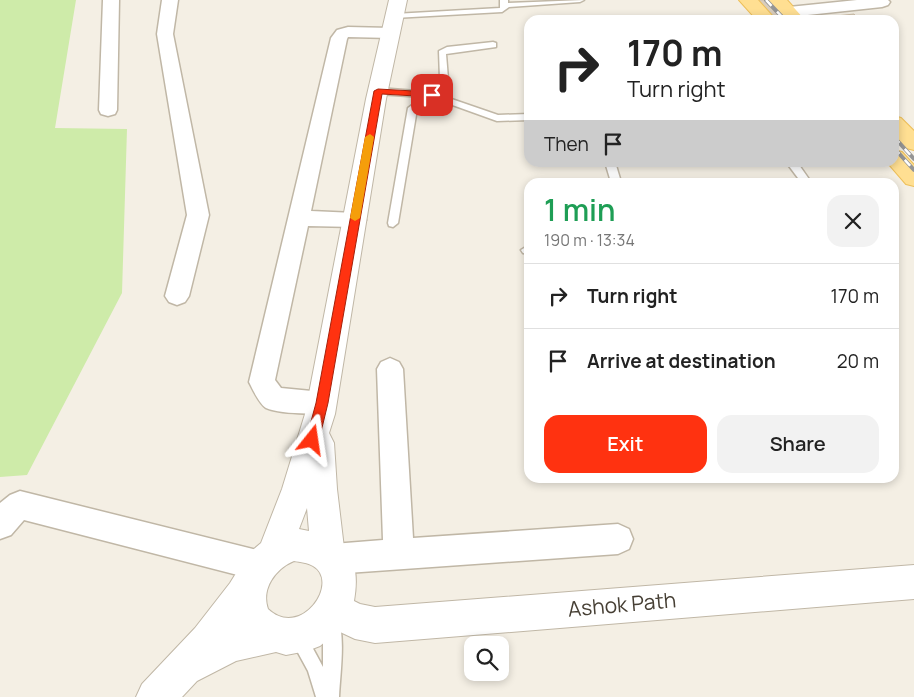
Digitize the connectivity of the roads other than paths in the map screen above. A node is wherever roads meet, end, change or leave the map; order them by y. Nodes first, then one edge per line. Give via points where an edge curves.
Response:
1 (111, 0) edge
2 (170, 0) edge
3 (580, 0) edge
4 (748, 0) edge
5 (882, 2) dead end
6 (505, 3) edge
7 (788, 11) edge
8 (762, 15) edge
9 (394, 16) edge
10 (493, 45) dead end
11 (378, 91) junction
12 (432, 95) junction
13 (108, 110) dead end
14 (524, 117) edge
15 (899, 127) edge
16 (914, 143) edge
17 (899, 162) edge
18 (796, 167) edge
19 (803, 178) edge
20 (914, 179) edge
21 (299, 218) junction
22 (355, 220) junction
23 (393, 223) dead end
24 (177, 296) dead end
25 (390, 369) dead end
26 (321, 409) junction
27 (0, 525) edge
28 (618, 539) dead end
29 (398, 555) junction
30 (331, 557) junction
31 (262, 567) junction
32 (914, 582) edge
33 (332, 612) junction
34 (284, 635) junction
35 (165, 688) edge
36 (325, 697) edge
37 (330, 697) edge

1 - 13 street
2 - 24 street via 165,34 198,216
3 - 6 lane
4 - 8 main road
5 - 7 street
6 - 9 lane via 502,10
9 - 11 street
9 - 21 street via 343,33 339,38
10 - 12 lane via 444,51 444,79
11 - 12 lane
11 - 22 street
12 - 14 lane via 497,118
12 - 23 lane via 413,108
15 - 16 main road
17 - 20 main road
18 - 19 lane
21 - 22 street
21 - 26 street via 262,382 274,399
22 - 26 street
25 - 29 street
26 - 30 street via 321,490
26 - 31 street via 298,489
27 - 31 street via 20,505
28 - 29 street
29 - 30 street
30 - 31 street via 309,545 294,545
30 - 33 street via 340,573 341,588
31 - 34 street via 249,601 252,615 260,627
31 - 35 street via 220,625
32 - 33 street, Ashok Path via 375,625
33 - 34 street via 315,630
33 - 37 lane
34 - 35 street via 252,636 232,643 211,654
34 - 36 lane via 315,667

